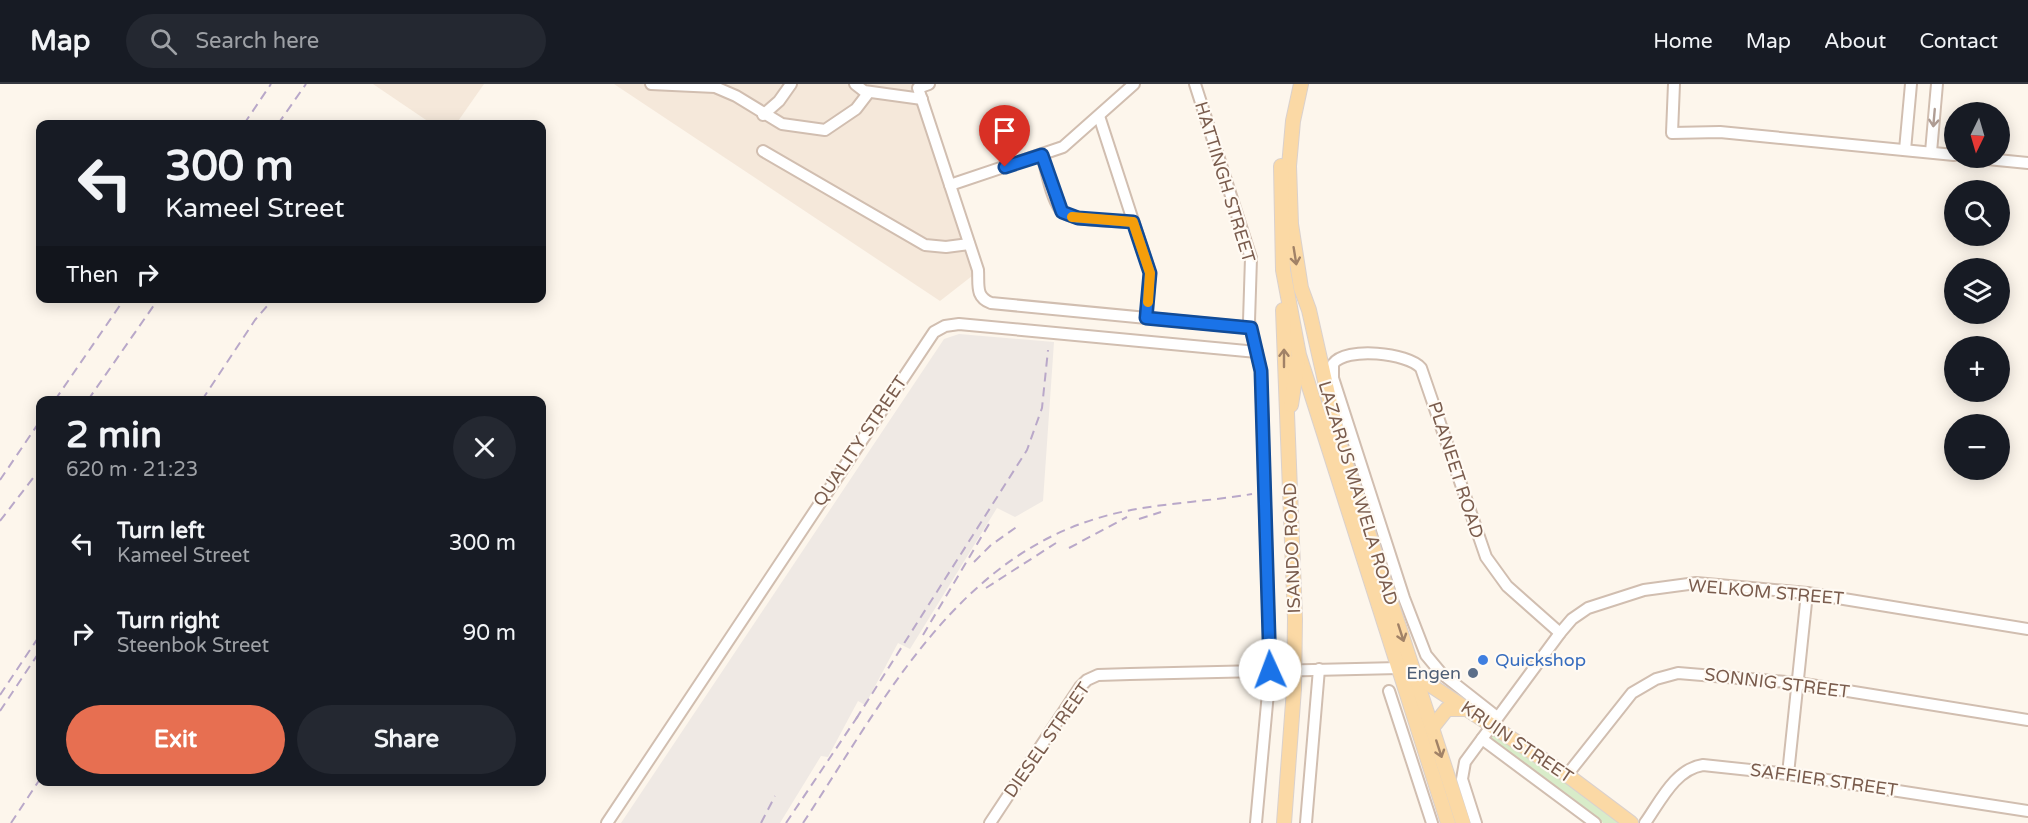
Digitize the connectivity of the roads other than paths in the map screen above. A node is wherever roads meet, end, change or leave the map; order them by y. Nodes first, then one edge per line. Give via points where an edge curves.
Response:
1 (651, 84) edge
2 (791, 84) edge
3 (855, 84) edge
4 (929, 84) edge
5 (1134, 84) edge
6 (1195, 84) edge
7 (1294, 84) edge
8 (1301, 84) edge
9 (1674, 84) edge
10 (1911, 84) edge
11 (1937, 84) edge
12 (869, 92) junction
13 (920, 93) junction
14 (763, 115) junction
15 (1100, 116) junction
16 (1905, 150) junction
17 (763, 151) dead end
18 (1931, 152) junction
19 (1944, 154) edge
20 (1042, 155) junction
21 (2010, 161) edge
22 (2028, 163) edge
23 (950, 185) junction
24 (1133, 222) junction
25 (969, 244) junction
26 (1283, 270) junction
27 (1301, 288) junction
28 (1146, 318) junction
29 (1251, 328) junction
30 (1257, 352) junction
31 (1299, 354) junction
32 (1288, 416) junction
33 (1807, 593) junction
34 (2028, 629) edge
35 (1560, 633) junction
36 (1399, 668) junction
37 (1319, 669) junction
38 (1270, 670) junction
39 (1295, 670) junction
40 (1414, 674) junction
41 (1798, 682) junction
42 (1389, 691) dead end
43 (1469, 710) junction
44 (2028, 720) edge
45 (1494, 722) junction
46 (1432, 728) junction
47 (1482, 739) junction
48 (1788, 774) junction
49 (1567, 775) junction
50 (2028, 811) edge
51 (607, 823) edge
52 (990, 823) edge
53 (1256, 823) edge
54 (1284, 823) edge
55 (1306, 823) edge
56 (1432, 823) edge
57 (1448, 823) edge
58 (1463, 823) edge
59 (1476, 823) edge
60 (1594, 823) edge
61 (1631, 823) edge
62 (1645, 823) edge

1 - 14 street via 715,87
2 - 14 street
3 - 12 street
4 - 13 street
5 - 15 street
6 - 29 street, HATTINGH STREET via 1251,258
7 - 26 main road, LAZARUS MAWELA ROAD via 1282,160
8 -> 27 main road, LAZARUS MAWELA ROAD via 1289,166
9 - 16 street via 1672,133 1720,132
10 - 16 street
11 -> 18 street
12 - 13 street
12 - 14 street via 856,109 825,129 782,124
13 - 23 street
15 - 20 street via 1063,147
15 - 24 street
16 - 18 street
17 - 25 street via 925,245 946,248
18 - 19 street
20 - 23 street
20 - 24 street via 1062,212 1078,218
21 - 22 street
23 - 25 street
24 - 28 street via 1150,273
25 - 28 street via 978,270 980,296 991,303
26 - 31 main road, LAZARUS MAWELA ROAD
32 -> 26 main road, ISANDO ROAD
27 - 31 main road
27 -> 40 main road, LAZARUS MAWELA ROAD via 1339,443
28 - 29 street
29 - 30 street, HATTINGH STREET
30 - 38 street, ISANDO ROAD via 1261,371
30 - 51 street, QUALITY STREET via 959,324 939,328 924,343
31 - 32 main road, ISANDO ROAD
31 - 36 main road, LAZARUS MAWELA ROAD
32 - 39 main road, ISANDO ROAD
33 - 34 street, WELKOM STREET
33 - 35 street, WELKOM STREET via 1695,583 1670,585 1587,608
33 - 41 street
35 - 45 street, WELKOM STREET
35 - 45 street, PLANEET ROAD via 1507,586 1486,557 1422,368 1407,358 1353,353 1336,361 1333,378 1426,655 1441,674
36 - 37 street, DIESEL STREET
36 - 40 main road, KRUIN STREET
36 - 57 main road, LAZARUS MAWELA ROAD
37 - 39 street, DIESEL STREET
37 - 55 street
38 - 39 street, DIESEL STREET
38 - 52 street, DIESEL STREET via 1104,675 1087,680
38 - 53 street, ISANDO ROAD
39 - 54 main road, ISANDO ROAD
40 - 43 main road, KRUIN STREET
40 - 46 main road, LAZARUS MAWELA ROAD
41 - 44 street, SONNIG STREET
41 - 48 street
41 - 49 street, SONNIG STREET via 1685,672 1656,679 1624,701
42 - 56 street
43 - 45 main road, KRUIN STREET
43 - 46 main road via 1446,709
45 - 47 street, WELKOM STREET
45 - 49 main road, KRUIN STREET
46 -> 58 main road, LAZARUS MAWELA ROAD
47 - 59 street, WELKOM STREET via 1465,762 1462,774
47 - 60 street, KRUIN STREET
48 - 50 street, SAFFIER STREET
48 - 62 street, SAFFIER STREET via 1692,767 1674,782
49 - 61 main road, KRUIN STREET

